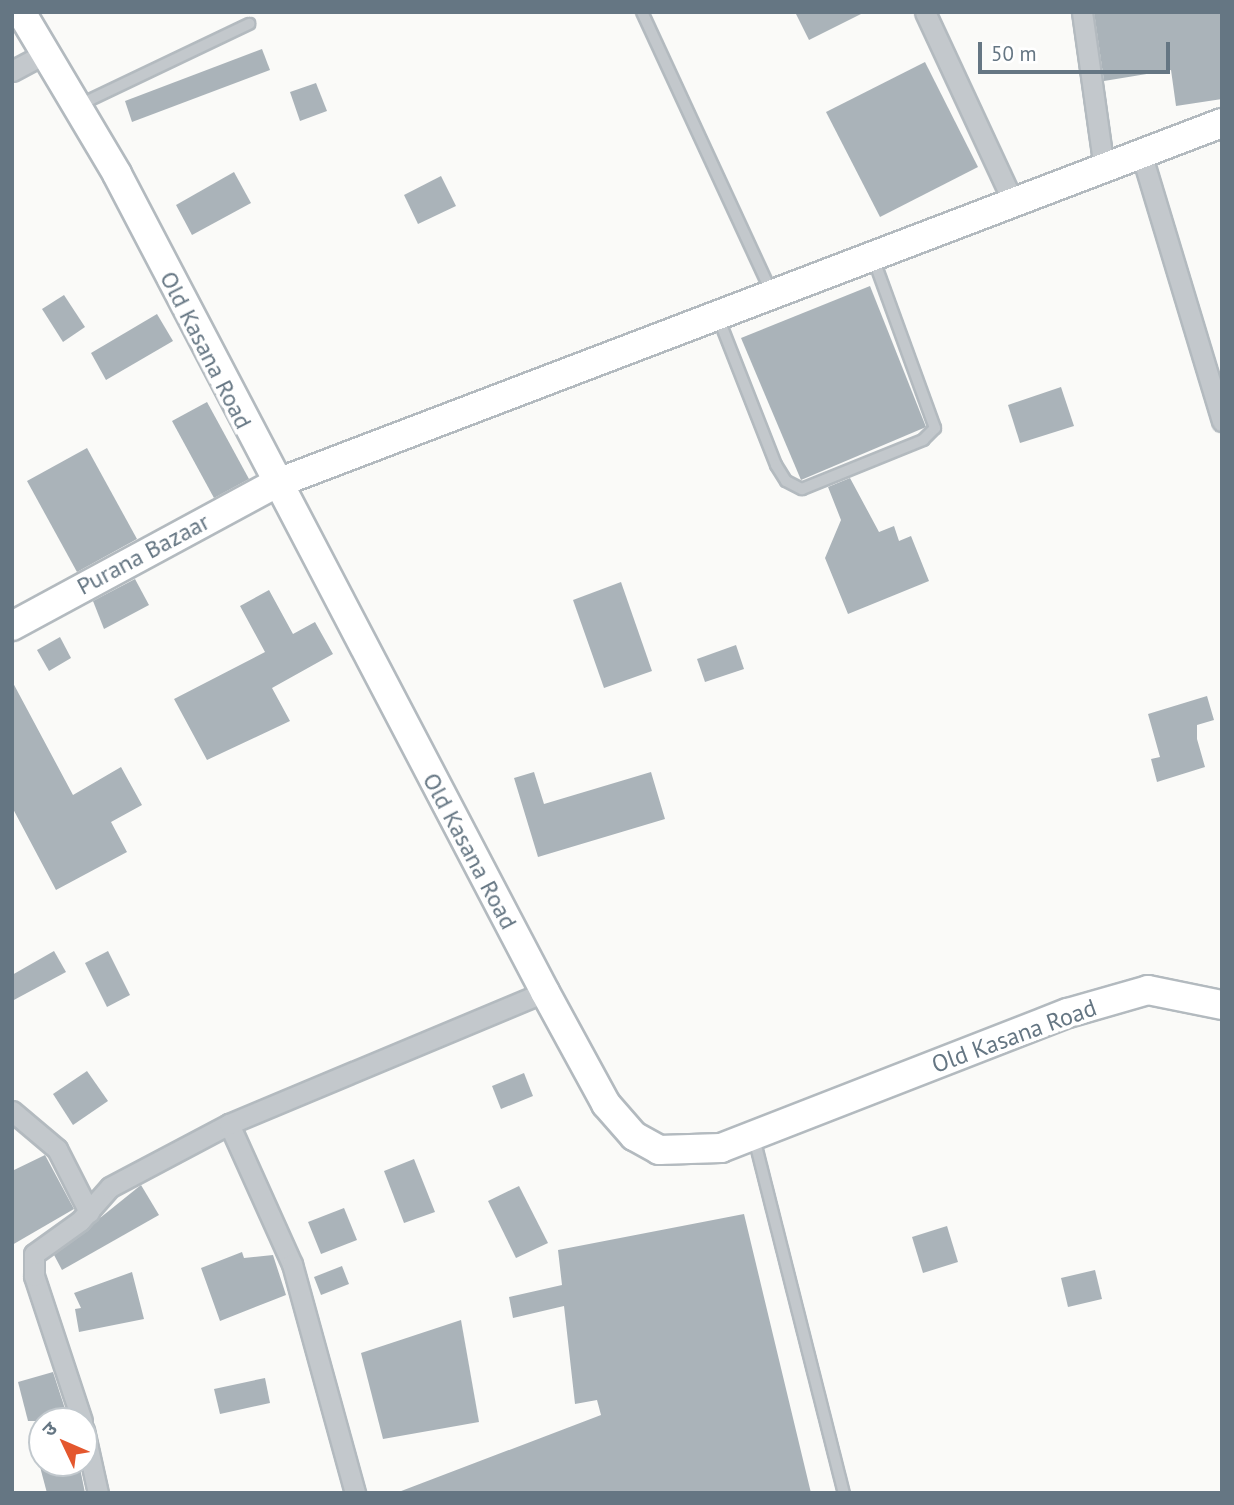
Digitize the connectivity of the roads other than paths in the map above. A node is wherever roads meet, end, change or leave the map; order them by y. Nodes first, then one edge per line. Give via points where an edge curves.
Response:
1 (21, 12) edge
2 (642, 12) edge
3 (925, 12) edge
4 (1082, 12) edge
5 (249, 23) dead end
6 (46, 53) junction
7 (12, 71) edge
8 (77, 106) junction
9 (1222, 123) edge
10 (1142, 156) junction
11 (1104, 169) junction
12 (1013, 202) junction
13 (872, 257) junction
14 (773, 295) junction
15 (718, 317) junction
16 (1222, 421) edge
17 (275, 484) junction
18 (12, 626) edge
19 (545, 992) junction
20 (1222, 1004) edge
21 (12, 1111) edge
22 (229, 1124) junction
23 (754, 1138) junction
24 (89, 1212) junction
25 (77, 1407) edge
26 (355, 1493) edge
27 (844, 1493) edge

1 - 6 street, Old Kasana Road
2 - 14 lane
3 - 12 street
4 - 11 street
5 - 8 lane
6 - 7 street
6 - 8 street, Old Kasana Road
8 - 17 street, Old Kasana Road
9 - 10 street, Purana Bazaar
10 - 11 street, Purana Bazaar
10 - 16 street
11 - 12 street, Purana Bazaar
12 - 13 street, Purana Bazaar
13 - 14 street, Purana Bazaar
13 - 15 lane via 935,428 923,440 802,489 786,481 776,465
14 - 15 street, Purana Bazaar
15 - 17 street, Purana Bazaar
17 - 18 street, Purana Bazaar
17 - 19 street, Old Kasana Road
19 - 22 street
19 - 23 street, Old Kasana Road via 606,1104 646,1145 700,1151
20 - 23 street, Old Kasana Road via 1148,990 1068,1013
21 - 24 street via 57,1149
22 - 24 street via 110,1187
22 - 26 street via 292,1264
23 - 27 lane
24 - 25 street via 34,1254 31,1264

